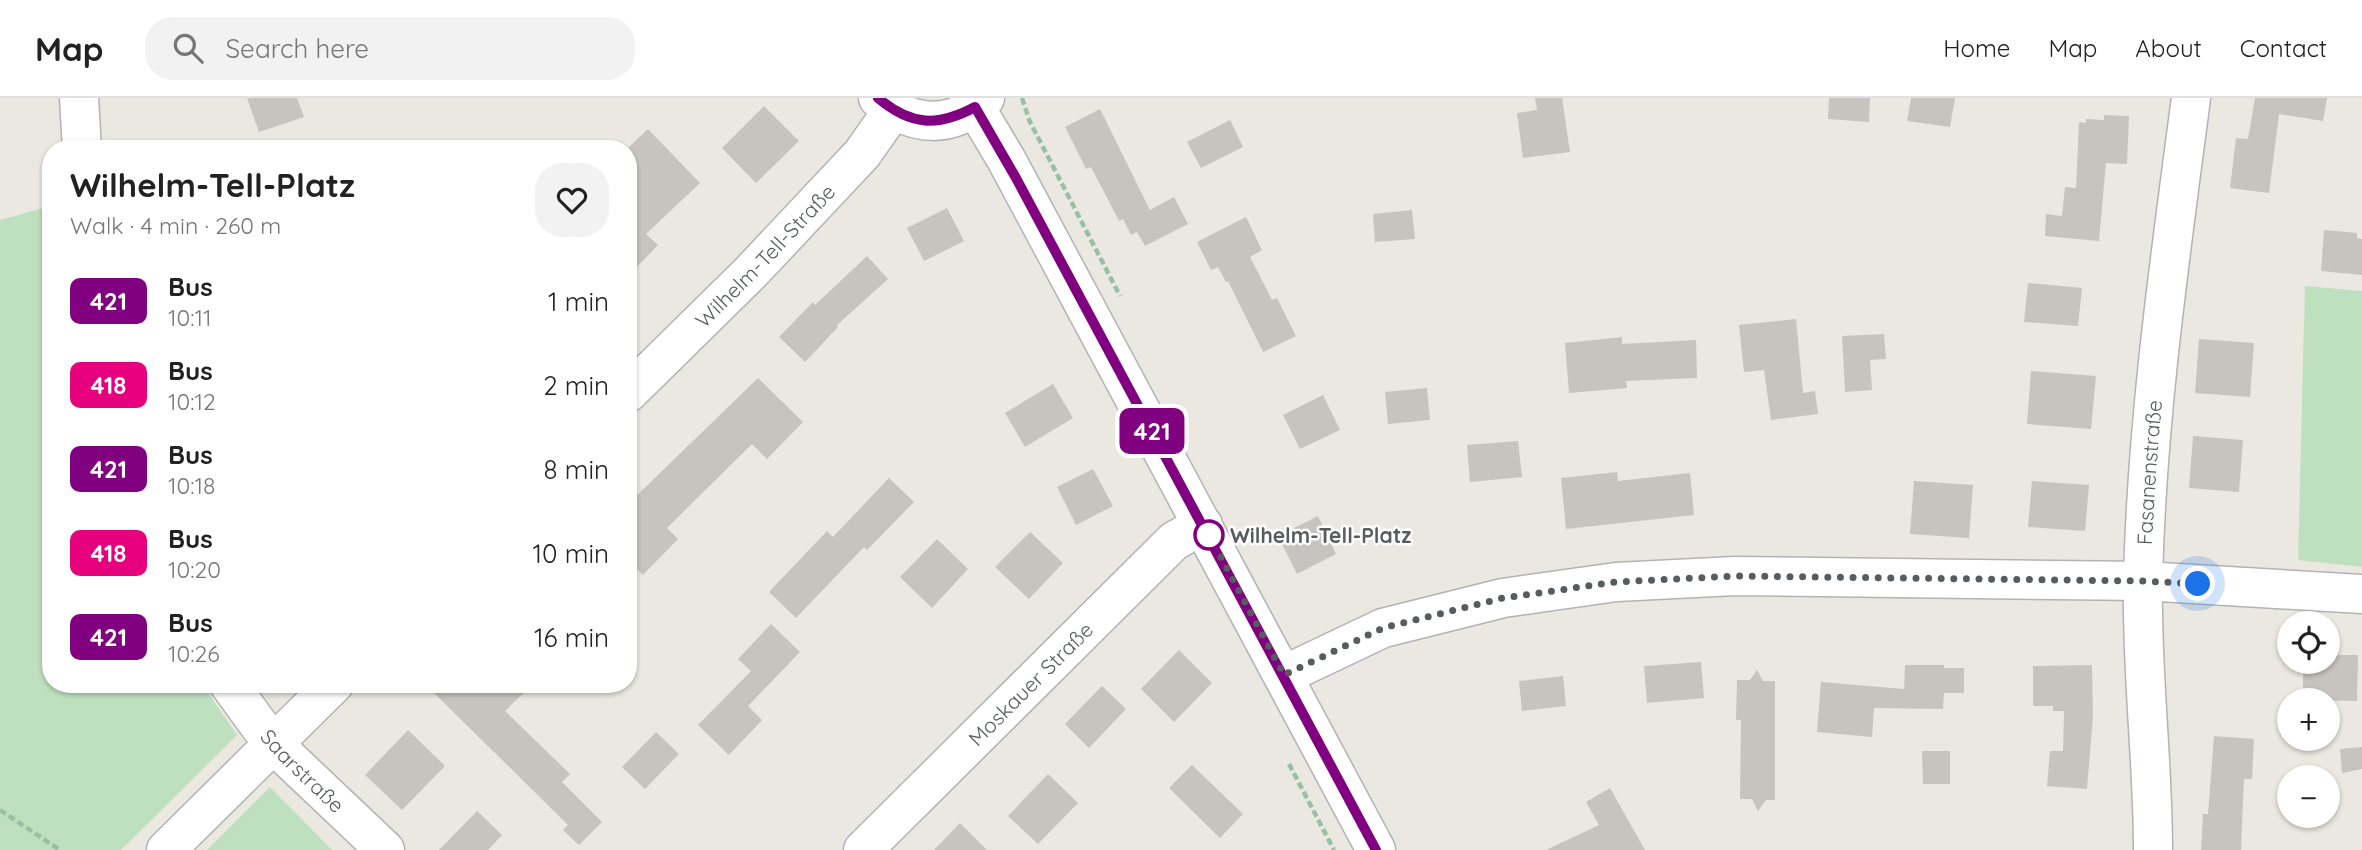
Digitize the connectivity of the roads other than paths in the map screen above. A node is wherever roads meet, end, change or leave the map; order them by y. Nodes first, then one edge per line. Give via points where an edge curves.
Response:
1 (79, 98) edge
2 (2191, 98) edge
3 (980, 103) edge
4 (886, 104) edge
5 (81, 140) edge
6 (637, 384) edge
7 (1203, 525) junction
8 (2143, 581) junction
9 (2362, 594) edge
10 (1284, 675) junction
11 (236, 693) edge
12 (325, 693) edge
13 (275, 742) junction
14 (166, 850) edge
15 (384, 850) edge
16 (863, 850) edge
17 (1376, 850) edge
18 (2153, 850) edge

1 - 5 street
2 - 8 street, Fasanenstraße via 2159,335
3 - 4 street via 956,117 934,121 913,119
3 - 7 street
4 - 6 street, Wilhelm-Tell-Straße via 867,149
7 - 10 street
7 - 16 street, Moskauer Straße via 1174,541
8 - 9 street
8 - 10 street via 1735,576 1616,582 1503,598 1383,628
8 - 18 street, Fasanenstraße
10 - 17 street
11 - 13 street, Saarstraße
12 - 13 street
13 - 14 street
13 - 15 street, Saarstraße

